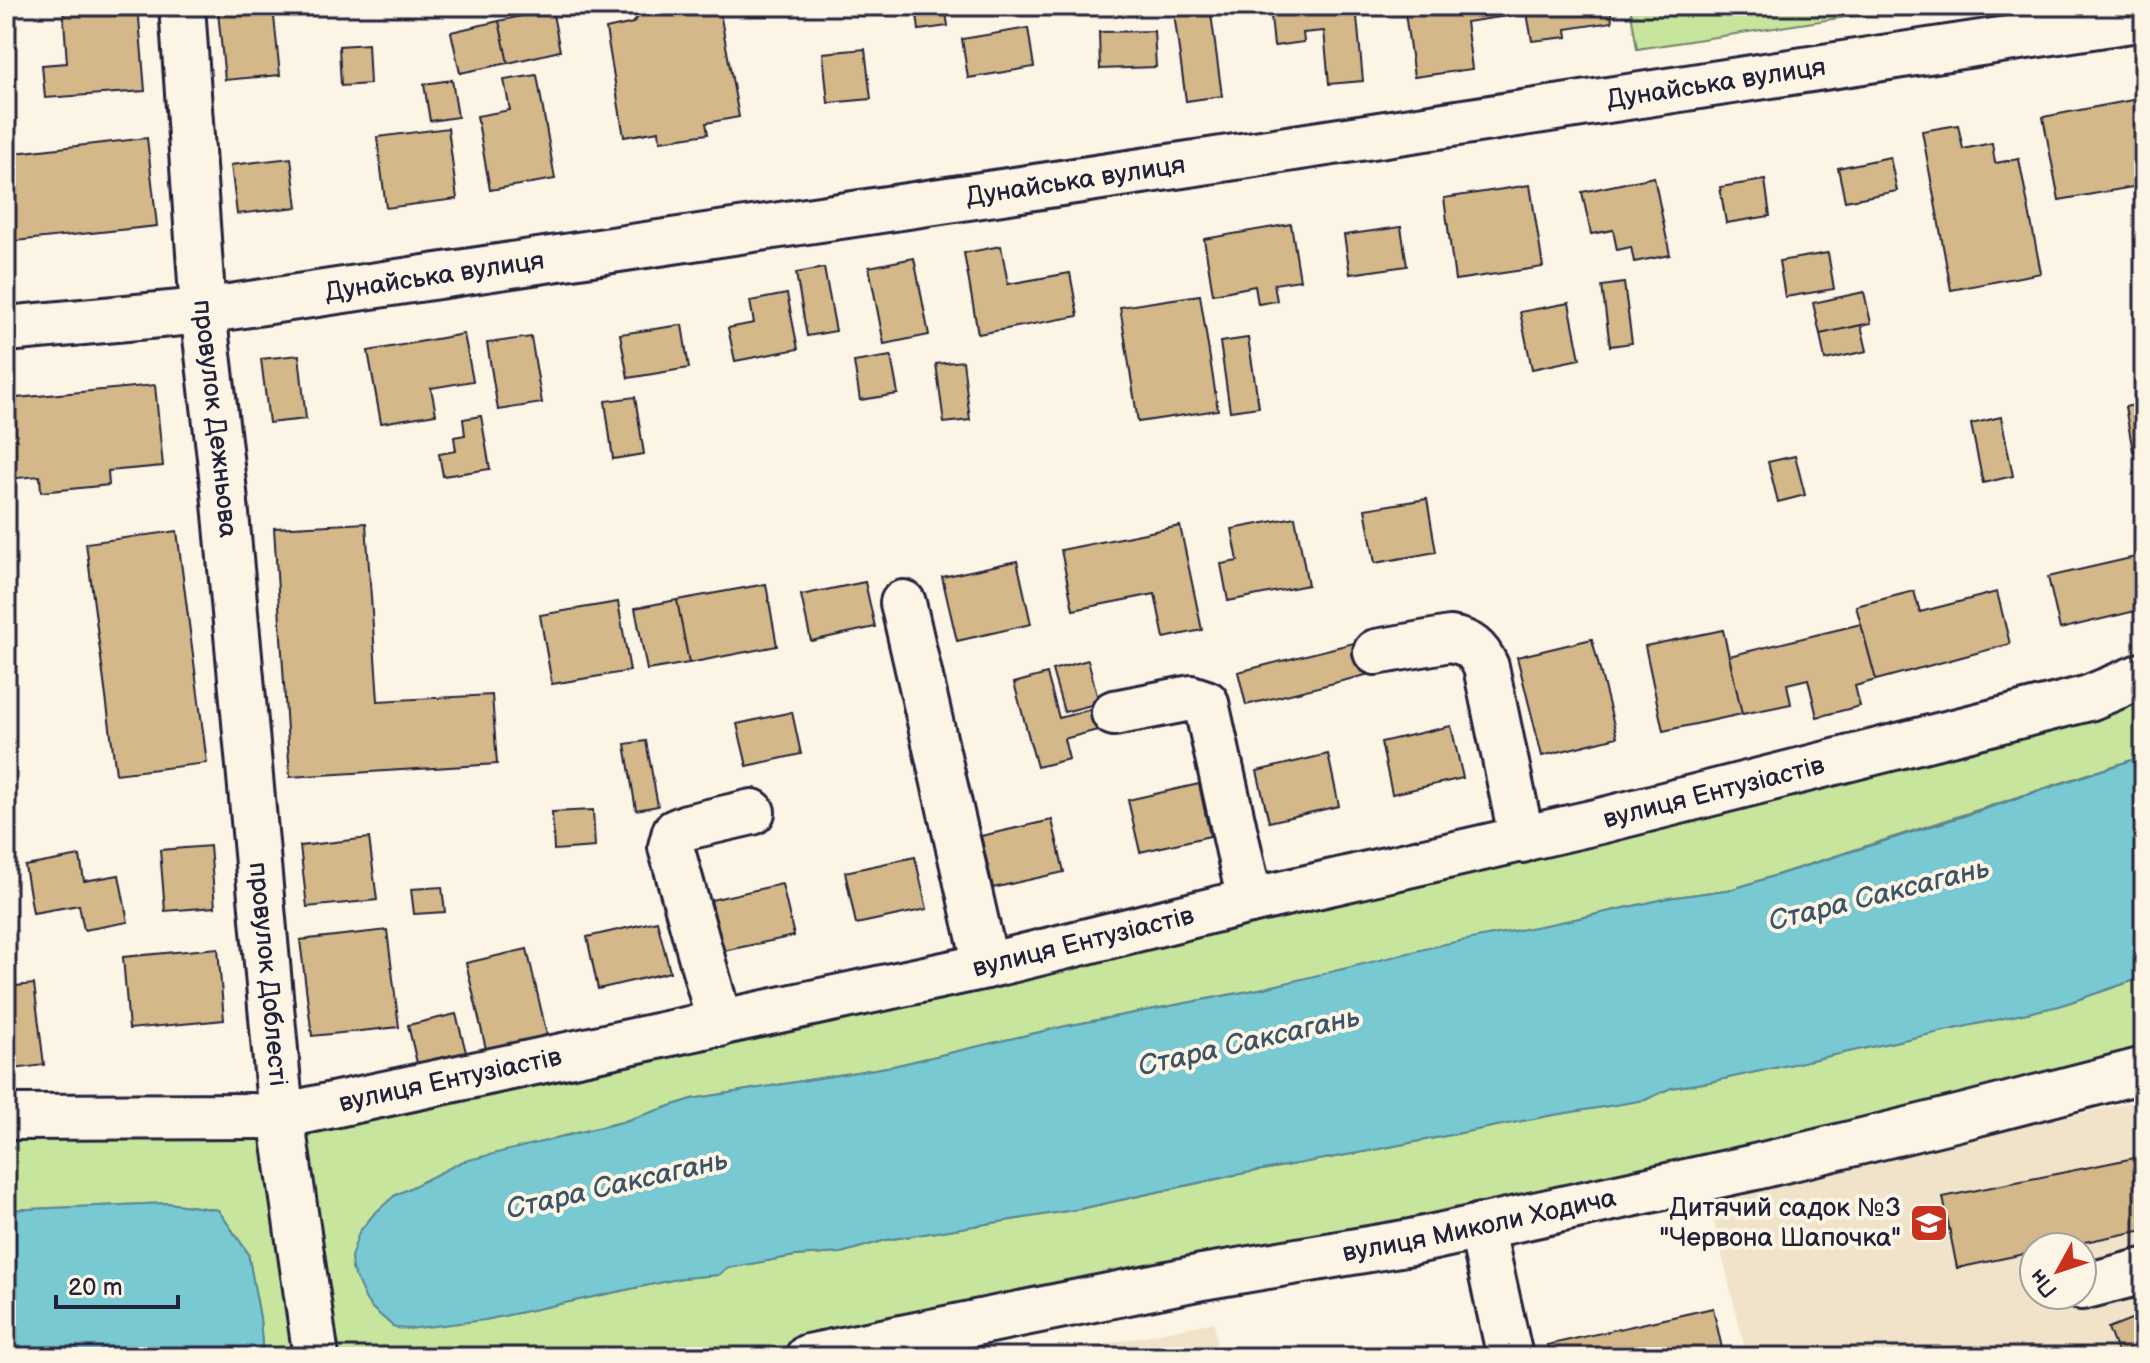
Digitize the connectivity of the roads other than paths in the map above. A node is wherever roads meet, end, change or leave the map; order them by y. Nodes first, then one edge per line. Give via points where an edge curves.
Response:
1 (182, 6) edge
2 (2144, 18) edge
3 (203, 311) junction
4 (6, 329) edge
5 (903, 603) dead end
6 (1376, 652) dead end
7 (2144, 675) edge
8 (1114, 713) dead end
9 (752, 812) dead end
10 (256, 831) joint
11 (1522, 840) junction
12 (1250, 901) junction
13 (986, 966) junction
14 (720, 1024) junction
15 (2144, 1070) edge
16 (281, 1116) junction
17 (6, 1117) edge
18 (1481, 1226) junction
19 (2144, 1271) edge
20 (2098, 1283) edge
21 (316, 1357) edge
22 (808, 1357) edge
23 (1510, 1357) edge

1 - 3 street, провулок Дежньова
2 - 3 street, Дунайська вулиця
3 - 4 street, Дунайська вулиця
3 - 10 street, провулок Дежньова
5 - 13 street
6 - 11 street via 1450,639 1473,646 1481,655
7 - 11 street, вулиця Ентузіастів via 2089,698
8 - 12 street via 1191,698 1206,703
9 - 14 street via 675,832 671,847
10 - 16 street, провулок Доблесті
11 - 12 street, вулиця Ентузіастів
12 - 13 street, вулиця Ентузіастів
13 - 14 street, вулиця Ентузіастів
14 - 16 street, вулиця Ентузіастів
15 - 18 street, вулиця Миколи Ходича via 1755,1167
16 - 17 street, вулиця Ентузіастів
16 - 21 street, провулок Доблесті
18 - 22 street, вулиця Миколи Ходича
18 - 23 street
19 - 20 street

